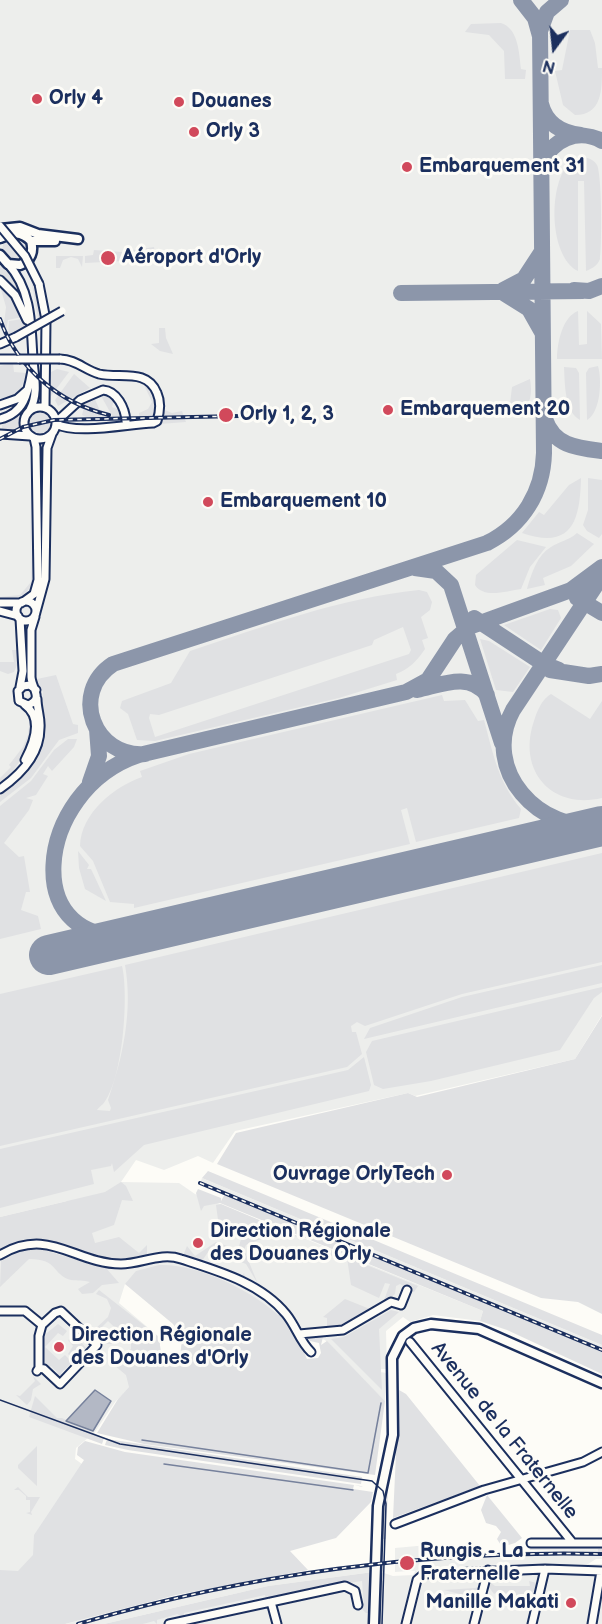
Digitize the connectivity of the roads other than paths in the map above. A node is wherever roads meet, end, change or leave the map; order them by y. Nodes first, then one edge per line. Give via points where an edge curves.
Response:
1 (1, 234) edge
2 (61, 238) junction
3 (78, 239) dead end
4 (31, 240) junction
5 (0, 256) edge
6 (8, 264) junction
7 (0, 280) edge
8 (62, 311) dead end
9 (32, 343) junction
10 (0, 344) edge
11 (0, 359) edge
12 (33, 362) junction
13 (29, 386) junction
14 (0, 405) edge
15 (45, 407) junction
16 (30, 410) junction
17 (0, 418) edge
18 (126, 421) dead end
19 (56, 423) junction
20 (0, 434) edge
21 (52, 434) junction
22 (32, 437) junction
23 (0, 603) edge
24 (22, 603) junction
25 (0, 611) edge
26 (35, 614) junction
27 (19, 618) junction
28 (20, 688) junction
29 (37, 693) junction
30 (25, 705) junction
31 (2, 788) edge
32 (0, 1255) edge
33 (407, 1290) dead end
34 (0, 1311) edge
35 (42, 1325) junction
36 (299, 1334) junction
37 (410, 1342) dead end
38 (311, 1352) dead end
39 (602, 1383) edge
40 (602, 1452) edge
41 (523, 1480) junction
42 (394, 1524) dead end
43 (572, 1542) junction
44 (531, 1543) dead end
45 (602, 1543) edge
46 (545, 1569) junction
47 (488, 1570) junction
48 (602, 1571) edge
49 (271, 1602) junction
50 (358, 1605) dead end
51 (183, 1622) edge
52 (169, 1624) edge
53 (277, 1624) edge
54 (374, 1624) edge
55 (406, 1624) edge
56 (474, 1624) edge
57 (532, 1624) edge
58 (592, 1624) edge

1 - 2 main road via 20,226
1 - 4 main road via 19,233
1 - 15 street, bridge via 25,256 39,284 45,310
2 - 3 main road
2 - 4 main road
4 - 6 main road via 32,252 27,261
5 - 6 main road
6 - 9 street via 20,279 28,304
7 - 9 street via 24,310
8 - 10 street, bridge
9 - 12 street
11 - 19 street, bridge via 60,359 98,373 143,378 155,388 160,404 156,423 79,427
12 - 13 street
12 - 16 street via 36,386
13 - 14 street via 17,399
13 - 17 street via 20,409
15 - 16 street
15 - 19 street via 54,414
16 - 22 street via 24,423
18 - 19 street via 115,395 103,390 80,400
19 - 21 street
20 - 22 street
21 - 22 street
21 - 26 street via 47,442 45,579
22 - 24 street via 36,447 38,580 34,594
23 - 24 street
24 - 26 street via 33,604
24 - 27 street via 17,611
25 - 27 street
26 - 27 street via 27,621
26 - 29 street via 31,677
27 - 28 street via 23,671
28 - 29 street via 27,685
28 - 30 street via 17,698
29 - 30 street via 34,702
29 - 31 street via 37,747 21,772
30 - 31 street via 34,718 34,739 22,765
32 - 36 street via 20,1245 47,1243 110,1263 176,1257 259,1290 282,1309
33 - 36 street via 401,1305 391,1302 343,1330
34 - 35 street via 25,1311
35 - 35 street via 38,1369 44,1369 60,1384 97,1345 61,1311
36 - 38 street
37 - 41 street, Avenue de la Fraternelle
39 - 54 main road via 490,1332 465,1326 431,1324 414,1328 400,1339 392,1358 393,1435 378,1506
40 - 41 street via 583,1462
41 - 42 street via 484,1490
41 - 43 street, Avenue de la Fraternelle
43 - 44 street
43 - 45 street
46 - 47 street
46 - 48 street
46 - 57 street
47 - 55 street via 424,1574 415,1585
47 - 56 street
48 - 58 street
49 - 50 street via 345,1586 355,1592
49 - 51 street
49 - 53 street
51 - 52 street

